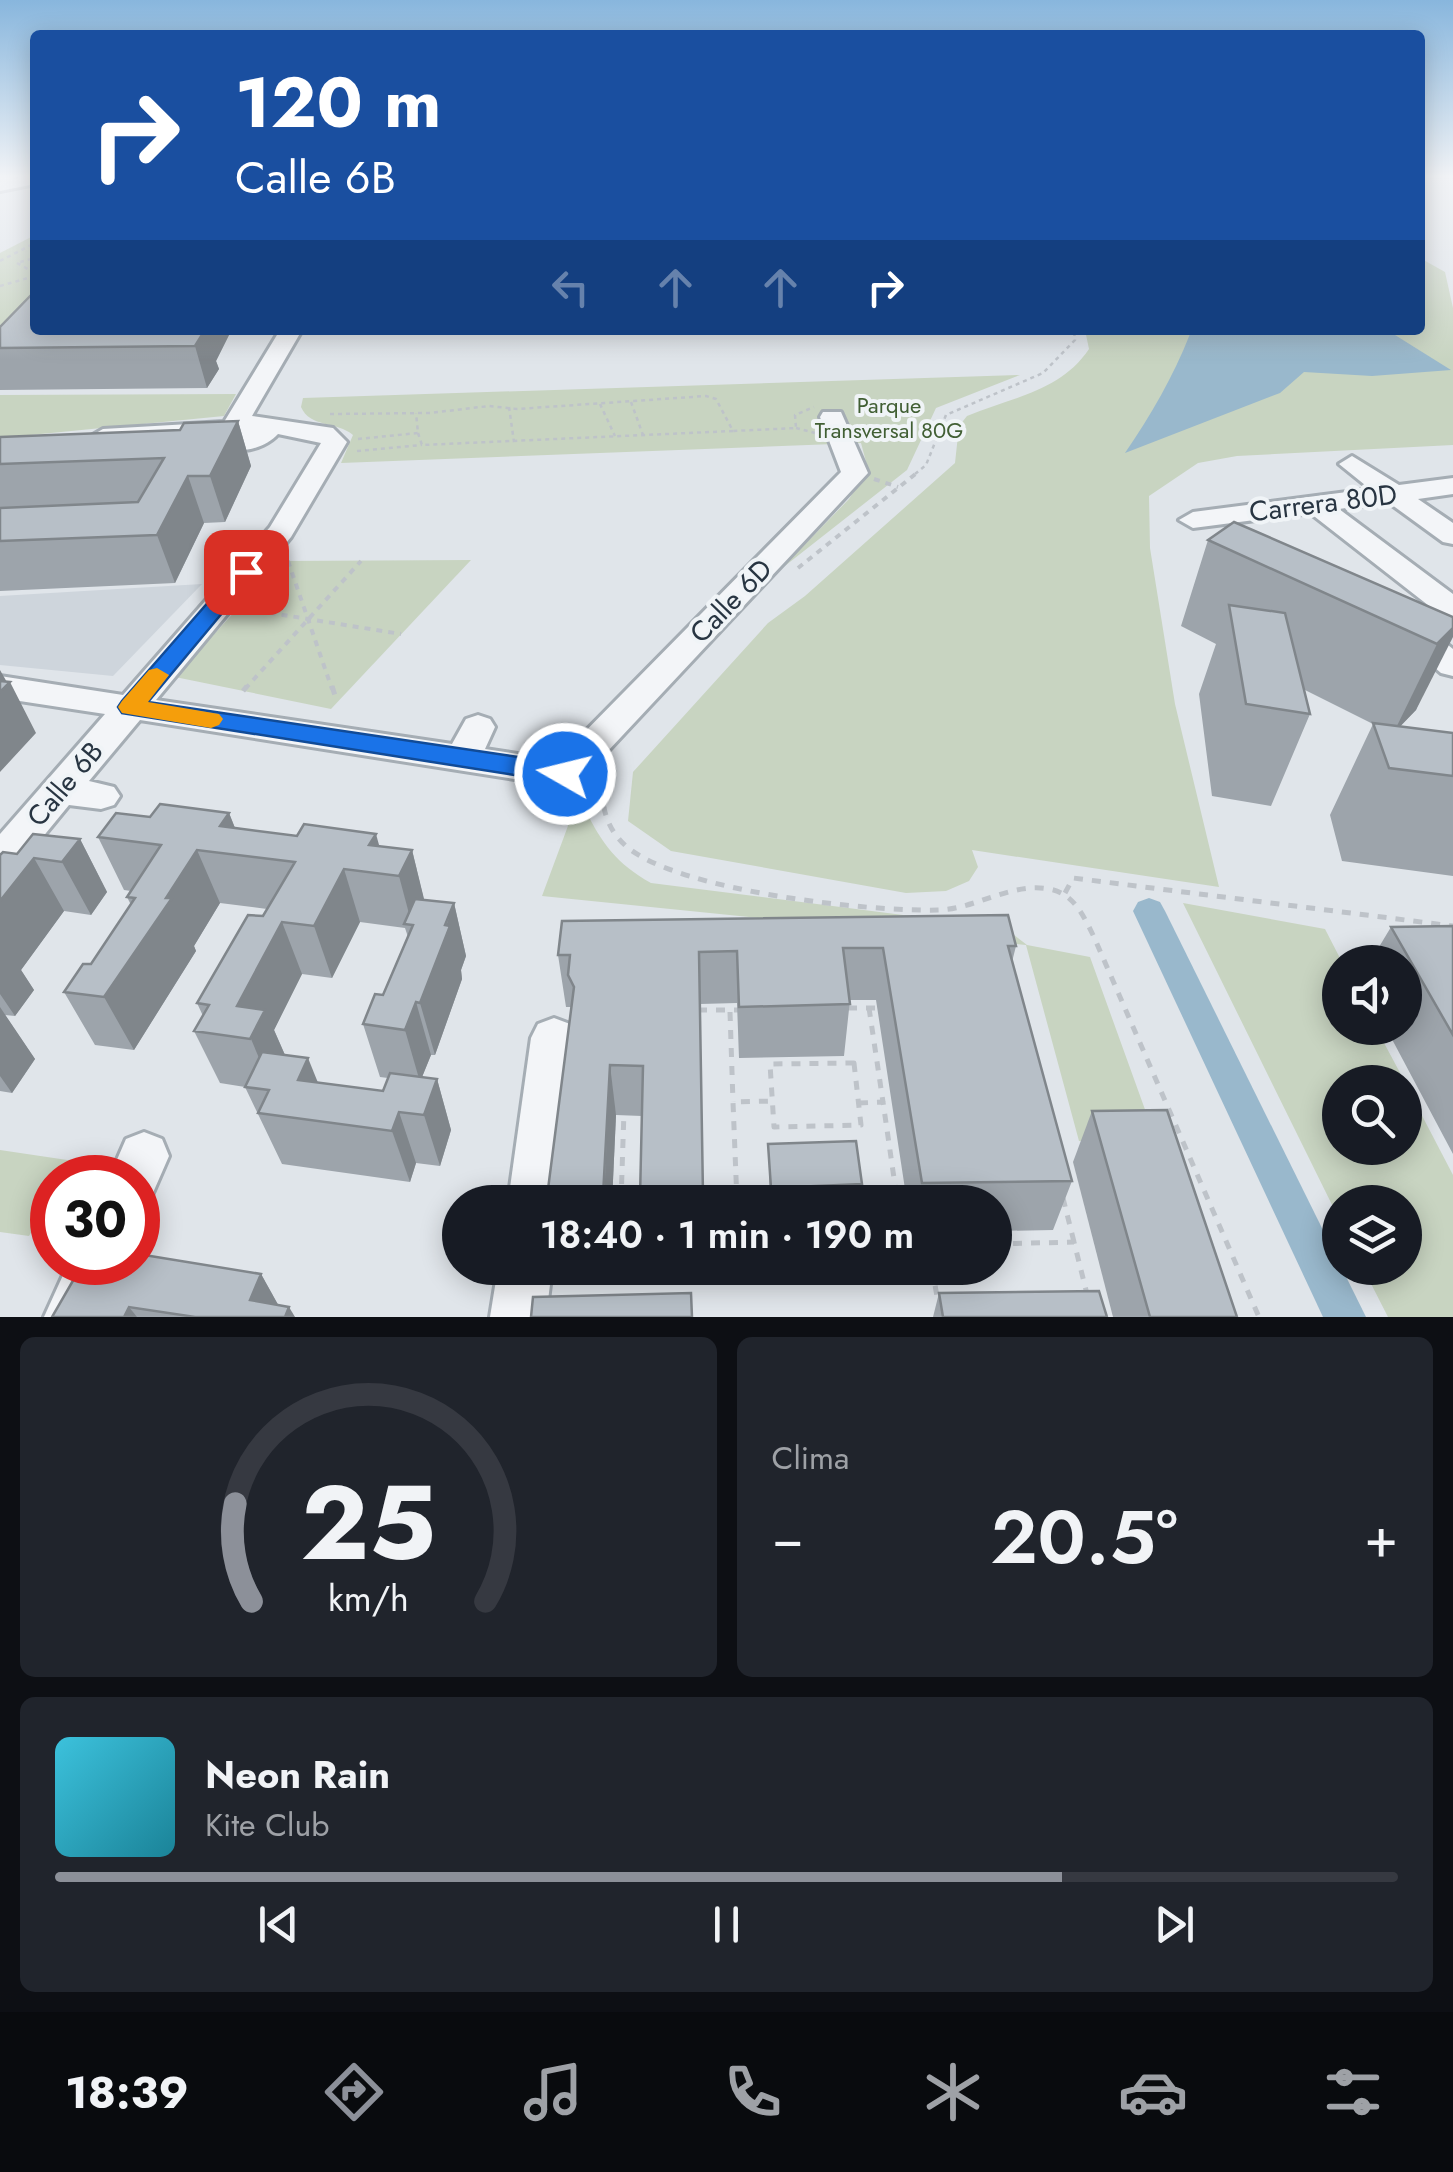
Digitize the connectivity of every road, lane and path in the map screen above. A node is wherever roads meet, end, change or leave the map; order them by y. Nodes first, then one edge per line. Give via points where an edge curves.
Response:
1 (30, 247) edge
2 (22, 250) junction
3 (30, 255) edge
4 (30, 259) edge
5 (0, 261) edge
6 (30, 271) edge
7 (30, 276) edge
8 (0, 286) edge
9 (289, 335) edge
10 (306, 335) edge
11 (1074, 335) edge
12 (631, 402) junction
13 (600, 404) junction
14 (509, 407) junction
15 (824, 412) joint
16 (416, 413) junction
17 (248, 429) junction
18 (734, 431) junction
19 (939, 432) junction
20 (418, 433) junction
21 (643, 435) junction
22 (861, 435) dead end
23 (614, 436) junction
24 (514, 442) junction
25 (76, 444) edge
26 (422, 445) junction
27 (326, 456) junction
28 (1352, 464) dead end
29 (1453, 486) edge
30 (1393, 494) junction
31 (1314, 503) junction
32 (1242, 513) junction
33 (1453, 536) edge
34 (1269, 538) edge
35 (1213, 543) edge
36 (361, 560) dead end
37 (288, 561) dead end
38 (790, 575) dead end
39 (236, 608) dead end
40 (1453, 611) edge
41 (308, 619) junction
42 (401, 634) dead end
43 (1453, 666) edge
44 (0, 687) edge
45 (243, 691) dead end
46 (337, 702) dead end
47 (130, 707) junction
48 (608, 767) dead end
49 (60, 790) junction
50 (100, 796) dead end
51 (0, 861) edge
52 (1065, 893) junction
53 (1453, 926) edge
54 (835, 1008) edge
55 (869, 1008) junction
56 (886, 1008) edge
57 (696, 1010) edge
58 (730, 1010) junction
59 (748, 1010) edge
60 (554, 1038) dead end
61 (773, 1101) junction
62 (732, 1102) junction
63 (883, 1102) junction
64 (859, 1103) junction
65 (624, 1107) dead end
66 (535, 1185) edge
67 (621, 1185) edge
68 (736, 1185) edge
69 (895, 1185) edge
70 (1060, 1188) edge
71 (1074, 1242) junction
72 (1012, 1244) edge
73 (86, 1285) edge
74 (522, 1285) edge
75 (935, 1285) edge
76 (1090, 1305) edge
77 (939, 1309) edge
78 (72, 1317) edge
79 (518, 1317) edge
80 (1258, 1317) edge

1 - 2 path
2 - 3 path
2 - 5 path
4 - 6 path via 18,263
7 - 8 path
9 - 17 street
10 - 17 street
11 - 19 path via 1042,373 962,405 946,415
12 - 13 path
12 - 18 path via 716,399
12 - 21 path
13 - 14 path
13 - 23 path
14 - 16 path
14 - 24 path
15 - 18 path via 801,408 792,418 796,428
15 - 47 street, Calle 6D via 855,473 565,774 470,743
16 - 17 path
16 - 20 path
17 - 25 street
17 - 27 street
18 - 21 path
19 - 22 path
19 - 38 path via 926,465
20 - 26 path
20 - 27 path
21 - 23 path
23 - 24 path
24 - 26 path
26 - 27 path
27 - 47 street, Calle 6B via 281,531
28 - 30 street
29 - 30 street, Carrera 80D
30 - 31 street, Carrera 80D
30 - 33 street
31 - 32 street, Carrera 80D
31 - 40 street
32 - 34 street
32 - 35 street, Carrera 80D via 1193,520
36 - 41 path
37 - 41 path
39 - 41 path
40 - 43 street via 1391,623
41 - 42 path
41 - 45 path
41 - 46 path
44 - 47 street
47 - 49 street, Calle 6B
48 - 52 path via 605,819 615,835 638,855 687,876 936,910 967,908 1026,886
49 - 50 street
49 - 51 street, Calle 6B
52 - 53 path via 1073,878
52 - 80 path via 1082,910
54 - 55 path
55 - 56 path
55 - 63 path
57 - 58 path
58 - 59 path
58 - 62 path
60 - 66 street
61 - 62 path
61 - 64 path via 774,1128 862,1125
61 - 64 path via 770,1064 854,1063
62 - 68 path
63 - 64 path
63 - 69 path
65 - 67 path
70 - 71 path
71 - 72 path
71 - 76 path
73 - 78 street
74 - 79 street
75 - 77 path

